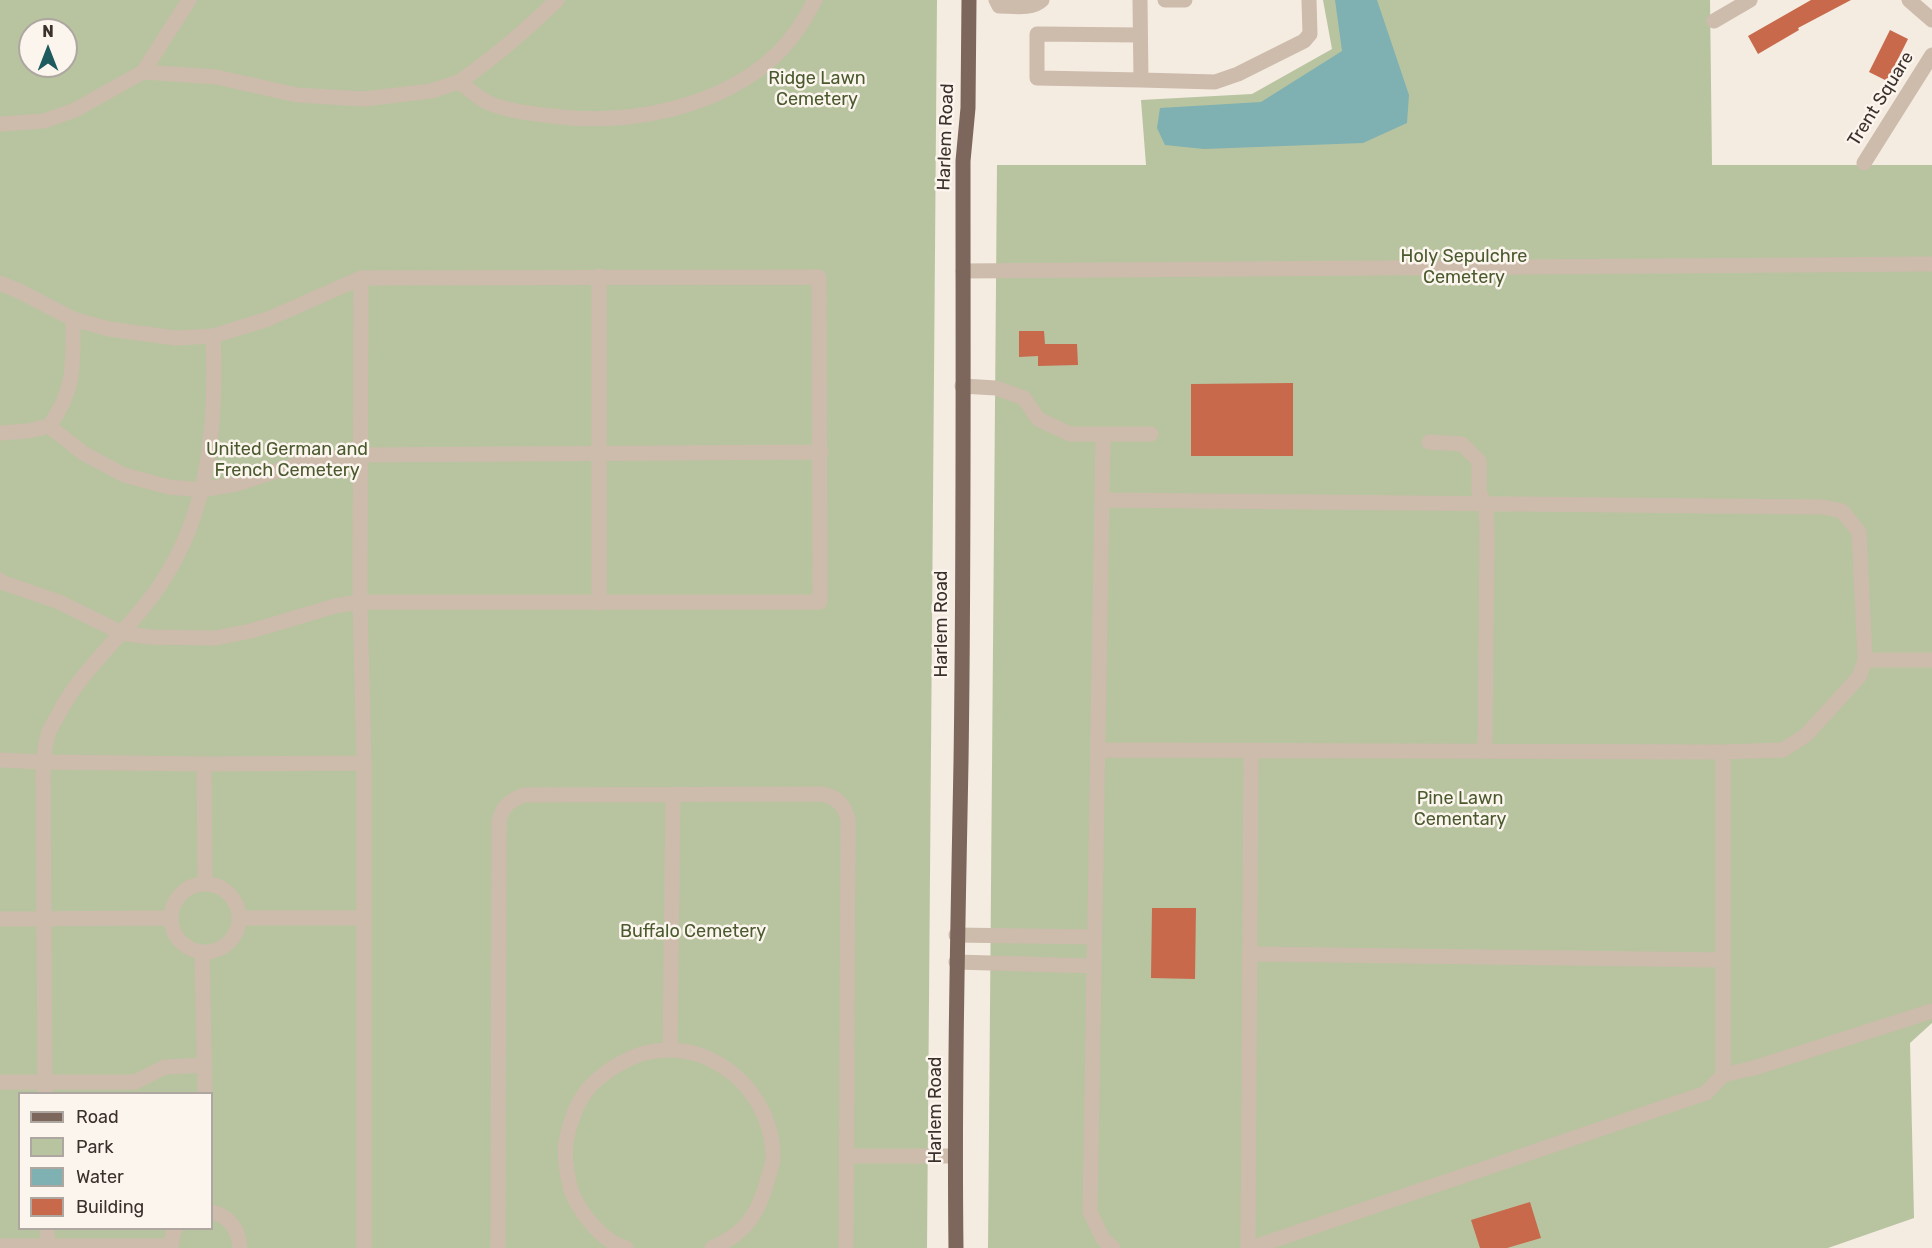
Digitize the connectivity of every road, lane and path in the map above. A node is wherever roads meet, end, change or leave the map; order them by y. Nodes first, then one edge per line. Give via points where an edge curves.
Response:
1 (189, 0) edge
2 (557, 0) edge
3 (815, 0) edge
4 (969, 0) edge
5 (996, 0) edge
6 (1042, 0) edge
7 (1140, 0) edge
8 (1165, 0) edge
9 (1185, 0) edge
10 (1309, 0) edge
11 (1750, 0) edge
12 (1909, 0) edge
13 (1932, 20) edge
14 (1714, 21) dead end
15 (1140, 35) junction
16 (1932, 55) edge
17 (143, 72) junction
18 (1141, 80) junction
19 (459, 82) junction
20 (0, 124) edge
21 (1864, 163) dead end
22 (1932, 264) edge
23 (963, 271) junction
24 (599, 276) junction
25 (361, 278) junction
26 (0, 283) edge
27 (73, 319) junction
28 (213, 336) junction
29 (962, 386) junction
30 (48, 426) junction
31 (0, 434) edge
32 (1103, 434) junction
33 (1151, 434) dead end
34 (1428, 442) dead end
35 (821, 452) junction
36 (600, 454) junction
37 (361, 455) junction
38 (202, 490) junction
39 (1102, 500) junction
40 (1485, 504) junction
41 (0, 580) edge
42 (360, 602) junction
43 (599, 603) junction
44 (122, 633) junction
45 (1865, 660) junction
46 (1932, 660) edge
47 (1098, 750) junction
48 (1251, 750) junction
49 (1485, 751) junction
50 (1723, 752) junction
51 (0, 760) edge
52 (43, 762) junction
53 (364, 763) junction
54 (204, 764) junction
55 (673, 794) junction
56 (205, 884) junction
57 (43, 918) junction
58 (170, 918) junction
59 (239, 918) junction
60 (363, 918) junction
61 (0, 919) edge
62 (956, 935) junction
63 (1095, 937) junction
64 (202, 952) junction
65 (1250, 954) junction
66 (1723, 960) junction
67 (956, 962) junction
68 (1094, 966) junction
69 (1932, 1011) edge
70 (670, 1050) junction
71 (205, 1065) junction
72 (1723, 1075) junction
73 (0, 1082) edge
74 (45, 1088) edge
75 (205, 1092) edge
76 (846, 1156) junction
77 (955, 1156) junction
78 (213, 1212) edge
79 (47, 1230) edge
80 (175, 1230) edge
81 (0, 1246) edge
82 (48, 1247) edge
83 (171, 1247) edge
84 (240, 1248) edge
85 (364, 1248) edge
86 (498, 1248) edge
87 (626, 1248) edge
88 (712, 1248) edge
89 (846, 1248) edge
90 (956, 1248) edge
91 (1113, 1248) edge
92 (1249, 1248) edge

1 - 17 street
2 - 19 street via 524,33
3 - 19 street via 780,51 744,80 698,101 651,113 577,120 530,113 489,103
4 - 23 main road, Harlem Road
5 - 6 street via 999,6 1038,4
7 - 15 street
8 - 9 street
10 - 18 street via 1310,34 1304,41 1238,74 1215,82
11 - 14 street
12 - 13 street
15 - 18 street
15 - 18 street via 1037,34 1037,78
16 - 21 street, Trent Square
17 - 19 street via 216,77 297,95 364,99 431,91
17 - 20 street via 75,110 44,121
22 - 23 street
23 - 29 main road, Harlem Road
24 - 25 street
24 - 35 street via 819,276
24 - 36 street
25 - 28 street via 268,319
25 - 37 street
26 - 27 street
27 - 28 street via 109,329 176,338
27 - 30 street via 72,377 62,405
28 - 38 street via 215,380 210,451
29 - 32 street via 996,388 1024,398 1038,419 1070,434
29 - 62 main road, Harlem Road via 961,761
30 - 31 street
30 - 38 street via 83,453 124,475 169,487
32 - 33 street
32 - 39 street
34 - 40 street via 1462,444 1479,461 1479,492
35 - 36 street
35 - 43 street via 820,602
36 - 37 street
36 - 43 street
37 - 38 street via 308,461 236,484
37 - 42 street
38 - 44 street via 189,530 162,582
39 - 40 street
39 - 47 street
40 - 45 street via 1823,507 1842,511 1858,531
40 - 49 street
41 - 44 street via 59,602
42 - 43 street
42 - 44 street via 215,638
42 - 53 street
44 - 52 street via 68,695 48,734
45 - 46 street
45 - 50 street via 1858,677 1806,735 1784,750
47 - 48 street
47 - 63 street
48 - 49 street
48 - 65 street
49 - 50 street
50 - 66 street
51 - 52 street
52 - 54 street
52 - 57 street
53 - 54 street
53 - 60 street
54 - 56 street
55 - 70 street
55 - 76 street via 821,794 834,798 846,811
55 - 86 street via 524,795 507,803 500,816
56 - 58 street via 184,891
56 - 59 street via 229,894
57 - 58 street
57 - 61 street
57 - 74 street
58 - 64 street via 180,942
59 - 60 street
59 - 64 street via 232,939 224,947
60 - 85 street
62 - 63 street
62 - 67 main road, Harlem Road
63 - 68 street
64 - 71 street
65 - 66 street
65 - 92 street
66 - 72 street
67 - 68 street
67 - 77 main road, Harlem Road
68 - 91 street via 1090,1212 1103,1239
69 - 72 street
70 - 87 street via 634,1056 602,1074 578,1101 566,1135 564,1158 572,1193 591,1224
70 - 88 street via 689,1052 723,1065 750,1088 768,1120 774,1156 760,1206 737,1234
71 - 74 street via 165,1067 135,1082
71 - 75 street
72 - 92 street via 1706,1093
73 - 74 street
76 - 77 street
76 - 89 street
77 - 90 main road, Harlem Road
78 - 84 street via 233,1226
79 - 82 street
80 - 83 street
81 - 82 street
82 - 83 street

